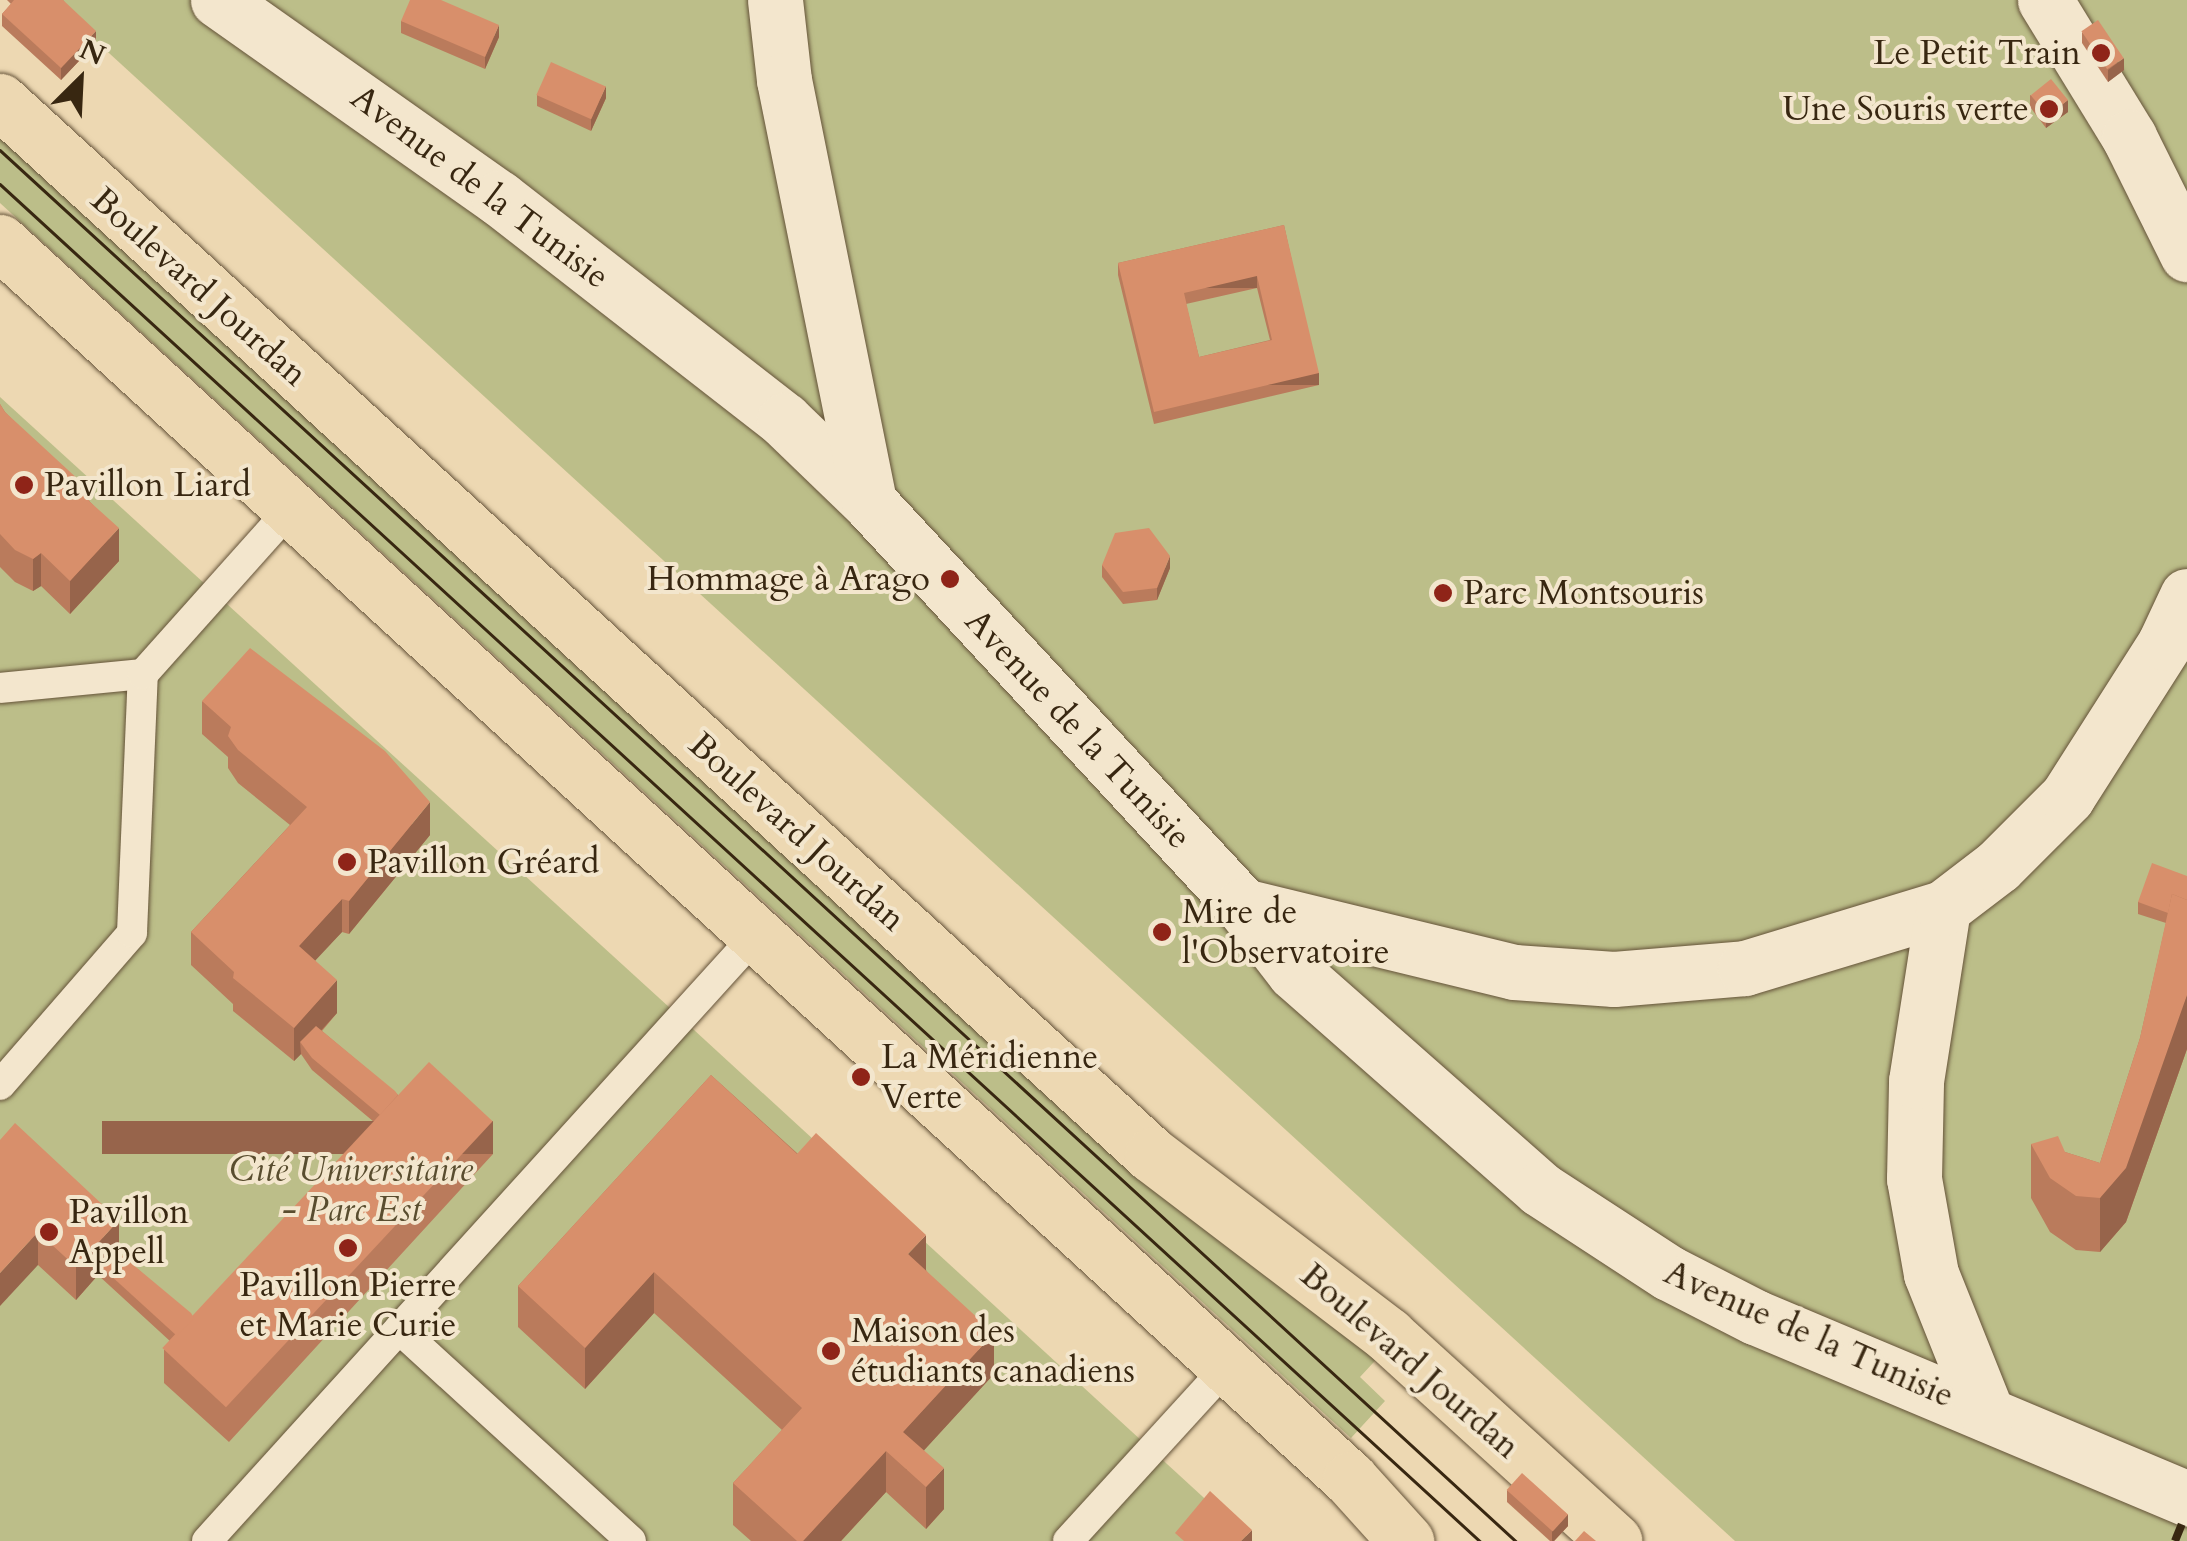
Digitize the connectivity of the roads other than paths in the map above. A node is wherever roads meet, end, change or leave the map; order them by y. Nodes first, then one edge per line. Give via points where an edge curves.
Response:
1 (218, 0) edge
2 (775, 0) edge
3 (2045, 0) edge
4 (0, 101) edge
5 (0, 242) edge
6 (2187, 254) edge
7 (868, 502) junction
8 (293, 506) junction
9 (2187, 596) edge
10 (143, 674) junction
11 (0, 688) edge
12 (1243, 906) junction
13 (1943, 908) junction
14 (758, 933) junction
15 (0, 1085) edge
16 (399, 1329) junction
17 (1227, 1366) junction
18 (1987, 1414) junction
19 (2187, 1498) edge
20 (206, 1541) edge
21 (630, 1541) edge
22 (1068, 1541) edge
23 (1406, 1541) edge
24 (1614, 1541) edge

1 - 7 street, Avenue de la Tunisie via 514,209 784,420
2 - 7 street via 784,80
3 - 6 street via 2129,137
4 - 24 main road, Boulevard Jourdan via 1152,1155 1388,1335
5 - 8 main road
7 - 12 street, Avenue de la Tunisie
8 - 10 lane
8 - 14 main road
9 - 13 street via 2166,642 2067,797 1998,866
10 - 11 lane
10 - 15 lane via 132,932
12 - 13 street via 1514,972 1614,979 1746,968
12 - 18 street, Avenue de la Tunisie via 1294,972 1386,1059 1482,1145 1603,1232 1756,1317
13 - 18 street via 1916,1081 1914,1179 1932,1274
14 - 16 lane
14 - 17 main road
16 - 20 lane
16 - 21 lane
17 - 22 lane
17 - 23 main road via 1350,1479
18 - 19 street, Avenue de la Tunisie

